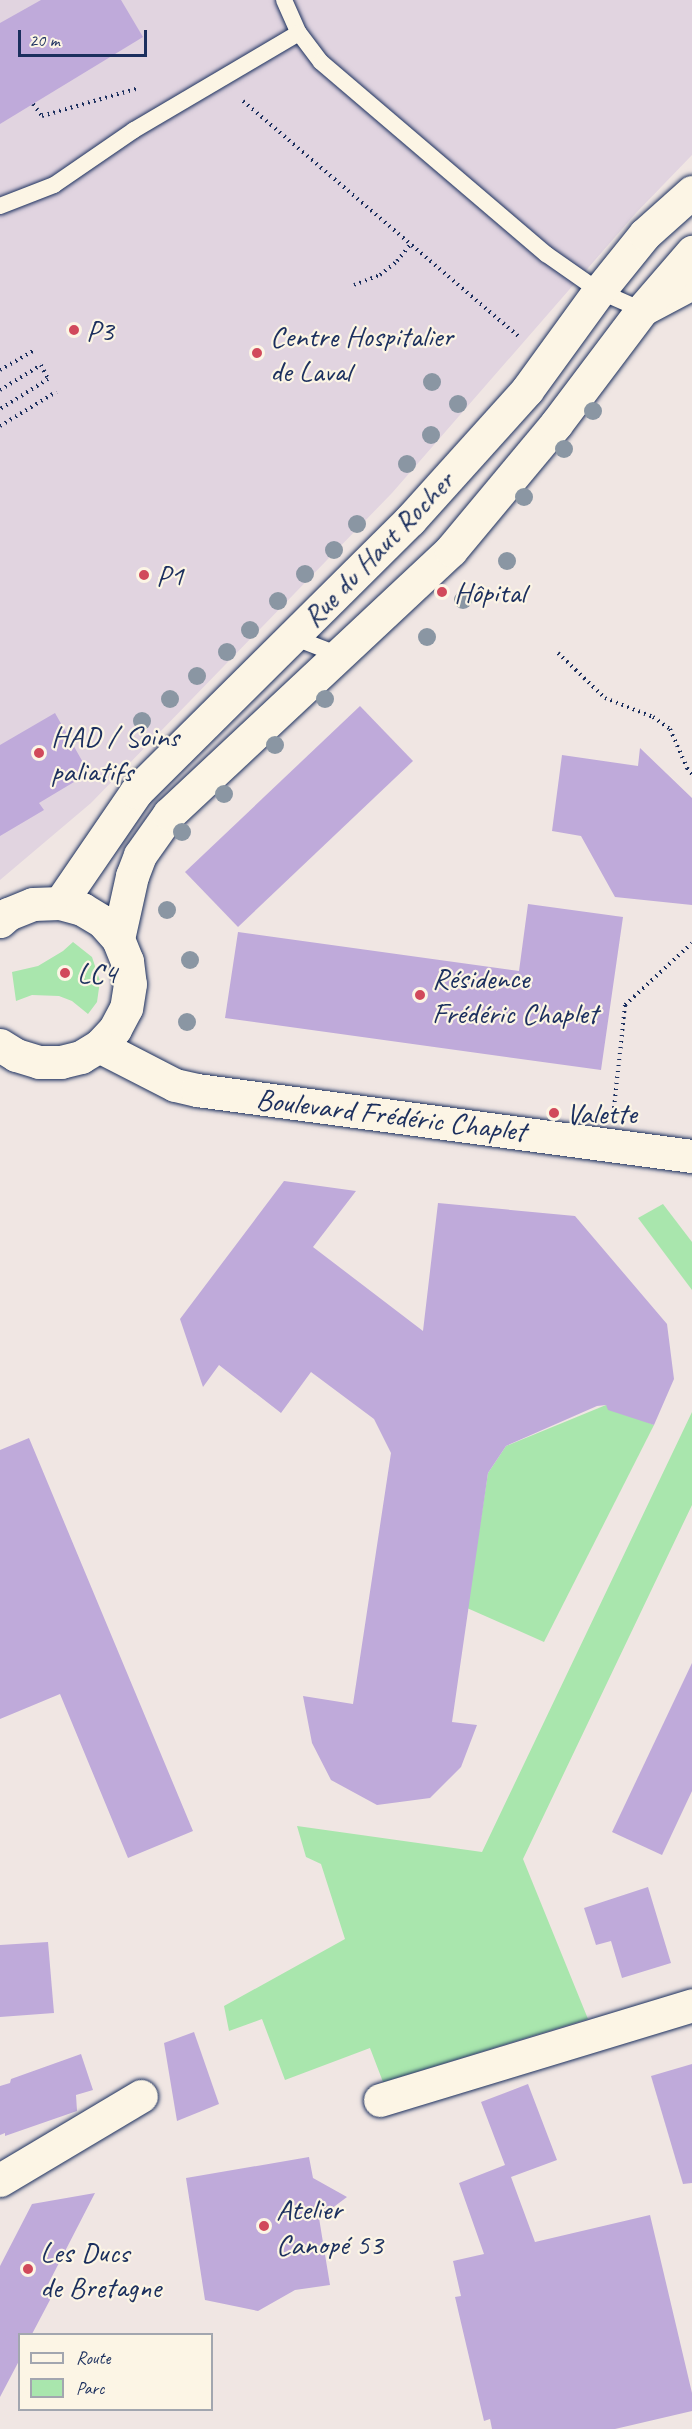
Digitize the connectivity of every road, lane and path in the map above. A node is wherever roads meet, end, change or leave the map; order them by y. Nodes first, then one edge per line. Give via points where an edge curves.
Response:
1 (284, 0) edge
2 (298, 33) junction
3 (216, 81) junction
4 (146, 86) dead end
5 (33, 104) dead end
6 (692, 192) edge
7 (0, 206) edge
8 (411, 244) junction
9 (692, 252) edge
10 (692, 283) edge
11 (354, 285) dead end
12 (599, 291) junction
13 (642, 310) junction
14 (523, 340) dead end
15 (33, 351) dead end
16 (0, 370) edge
17 (0, 390) edge
18 (56, 392) dead end
19 (0, 409) edge
20 (0, 426) edge
21 (292, 637) junction
22 (558, 653) dead end
23 (339, 655) junction
24 (692, 774) edge
25 (60, 903) junction
26 (0, 921) edge
27 (118, 939) junction
28 (692, 943) edge
29 (0, 1044) edge
30 (99, 1046) junction
31 (612, 1144) junction
32 (692, 1156) edge
33 (692, 2005) edge
34 (141, 2096) dead end
35 (380, 2100) dead end
36 (0, 2180) edge

1 - 2 lane
2 - 3 lane
2 - 12 lane via 321,62 546,254
3 - 7 lane via 134,130 54,185
3 - 8 path via 265,118
4 - 5 path via 42,116
6 - 12 street, Rue du Haut Rocher via 645,234
8 - 11 path via 380,275
8 - 14 path
9 - 13 street, Rue du Haut Rocher
10 - 13 street
12 - 13 lane
12 - 21 street, Rue du Haut Rocher via 519,399 410,520
13 - 23 street, Rue du Haut Rocher via 556,424 451,550
15 - 16 path
17 - 19 path via 41,365 48,379
18 - 20 path
21 - 23 lane
21 - 25 street, Rue du Haut Rocher via 136,792
22 - 24 path via 605,698 653,717 670,729
23 - 27 street, Rue du Haut Rocher via 168,814 140,855
25 - 26 street via 33,904
25 - 27 street via 82,909 102,921
27 - 30 street via 127,961 130,984 126,1008 115,1029
28 - 31 path via 625,1005
29 - 30 street via 16,1055 39,1062 81,1057
30 - 31 street, Boulevard Frédéric Chaplet via 175,1085 197,1090
31 - 32 street, Boulevard Frédéric Chaplet
33 - 35 street
34 - 36 street

